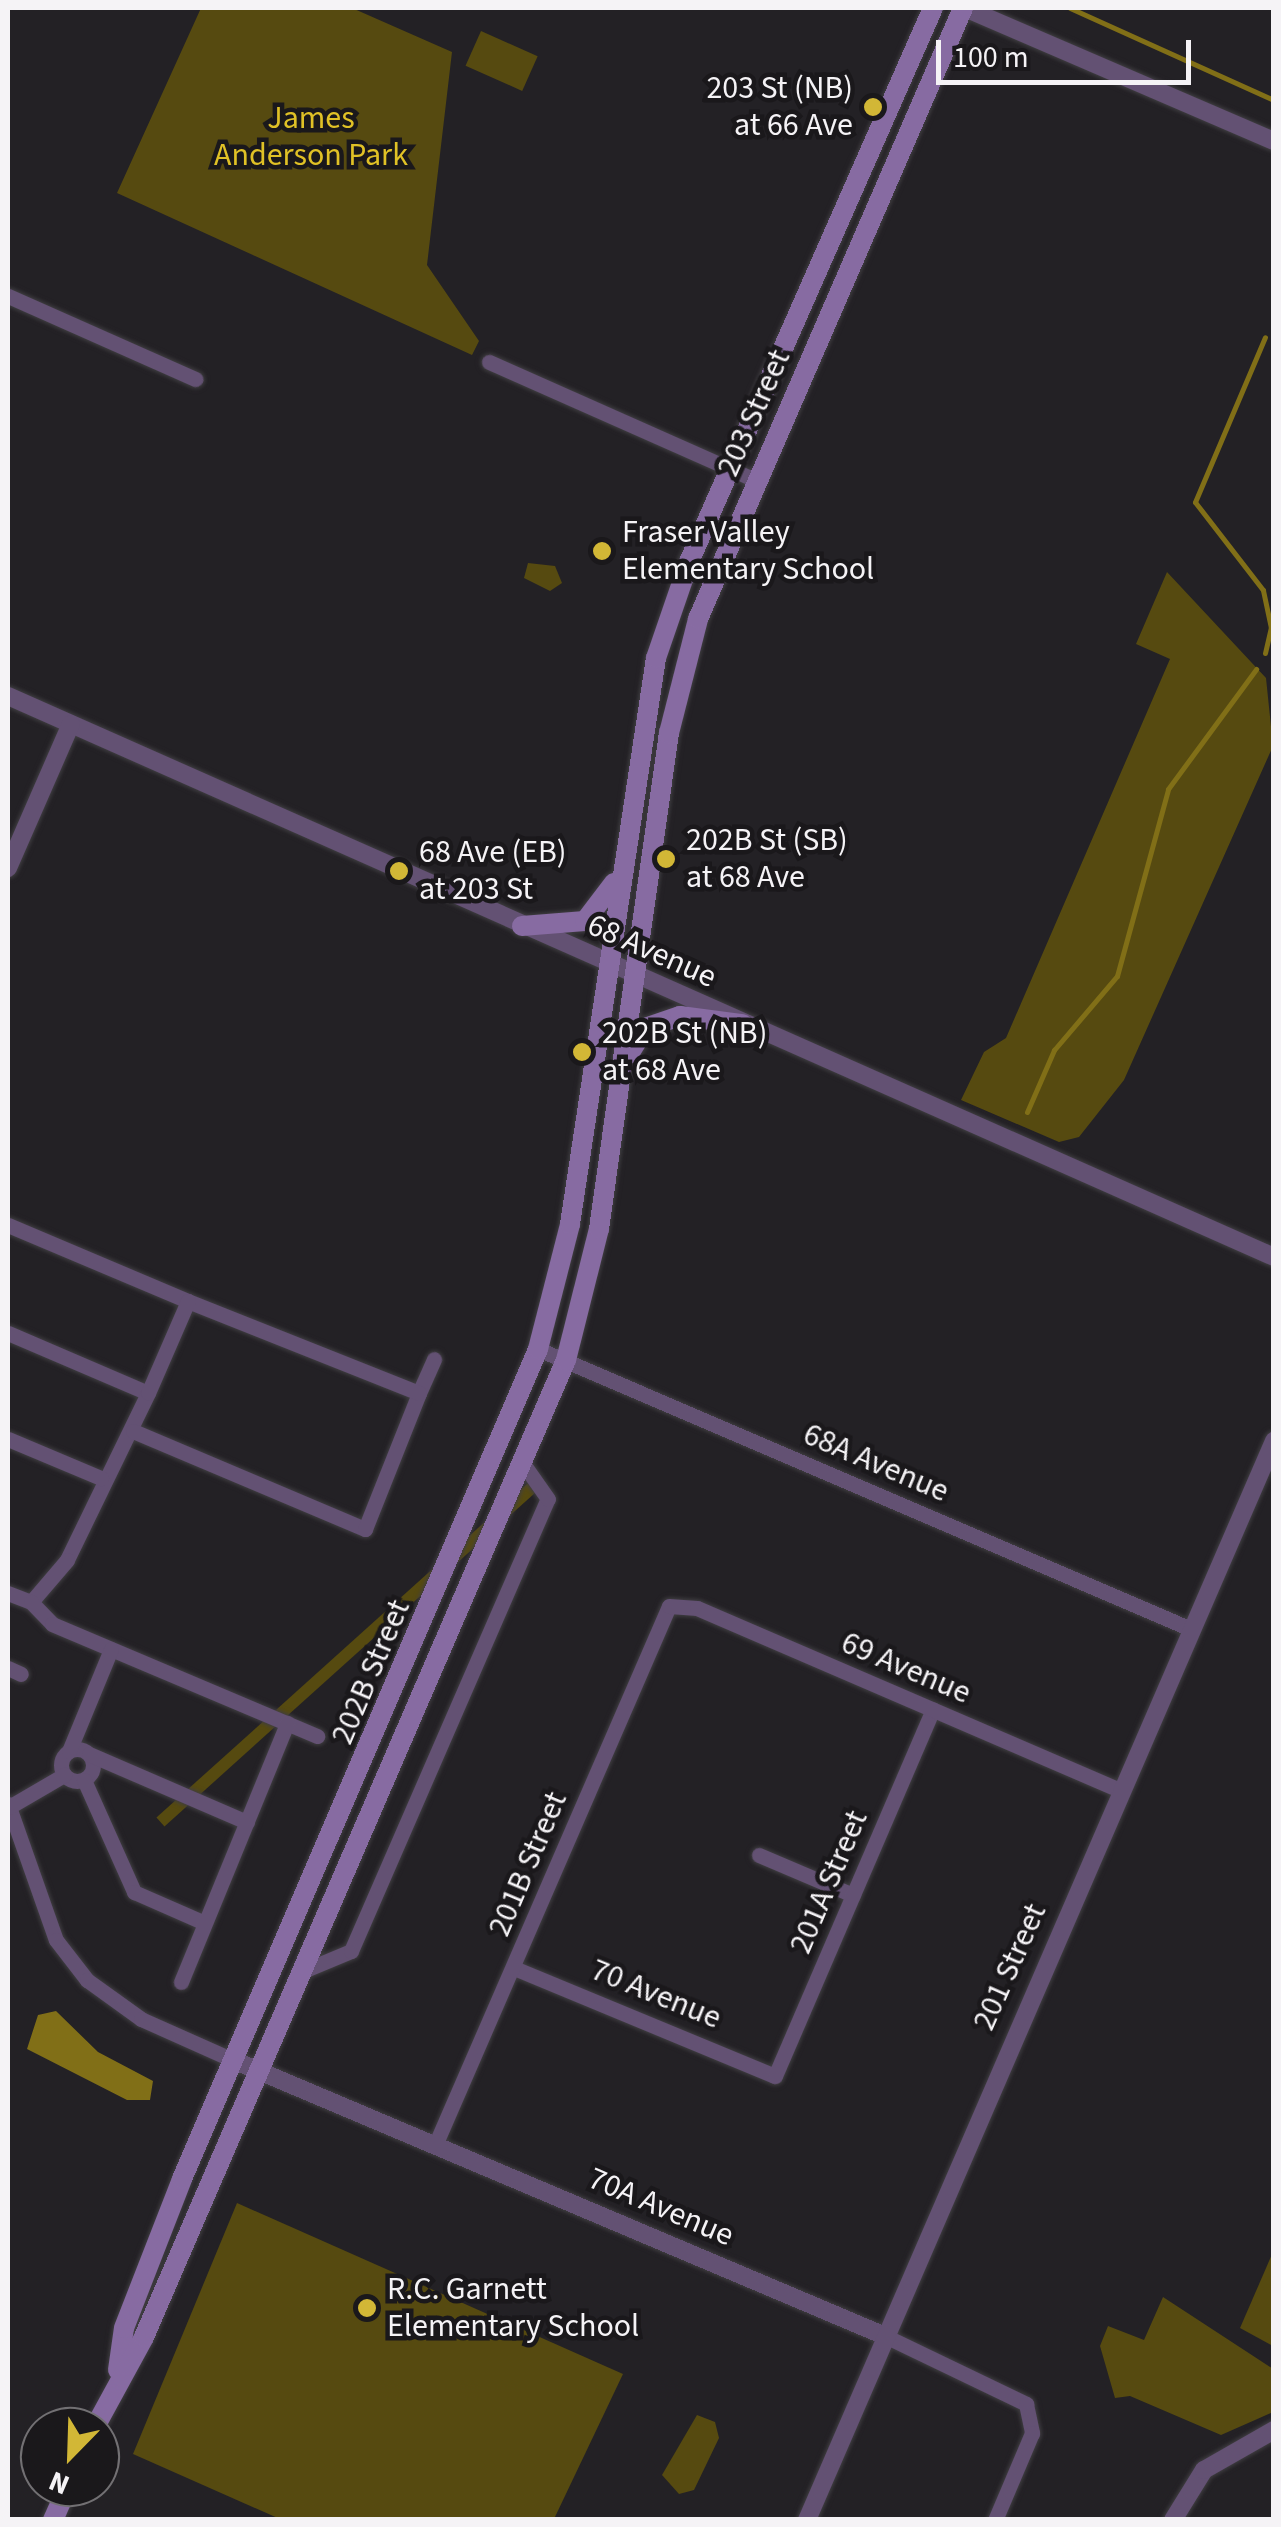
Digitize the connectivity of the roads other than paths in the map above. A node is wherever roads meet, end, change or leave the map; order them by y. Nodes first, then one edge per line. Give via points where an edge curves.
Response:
1 (933, 8) edge
2 (964, 8) edge
3 (1274, 142) edge
4 (8, 296) edge
5 (490, 362) dead end
6 (195, 380) dead end
7 (731, 466) junction
8 (757, 481) junction
9 (8, 696) edge
10 (70, 724) junction
11 (8, 868) edge
12 (618, 877) junction
13 (522, 926) junction
14 (608, 964) junction
15 (635, 976) junction
16 (742, 1024) junction
17 (621, 1080) junction
18 (8, 1225) edge
19 (1274, 1257) edge
20 (188, 1302) junction
21 (8, 1333) edge
22 (538, 1349) junction
23 (434, 1359) dead end
24 (566, 1360) junction
25 (148, 1393) junction
26 (419, 1393) junction
27 (134, 1431) junction
28 (8, 1438) edge
29 (1274, 1441) edge
30 (524, 1465) junction
31 (100, 1478) junction
32 (8, 1592) edge
33 (31, 1602) junction
34 (668, 1606) joint
35 (1191, 1629) junction
36 (111, 1649) junction
37 (933, 1710) junction
38 (287, 1724) junction
39 (317, 1736) dead end
40 (69, 1751) junction
41 (89, 1754) junction
42 (64, 1775) junction
43 (84, 1780) junction
44 (1121, 1791) junction
45 (8, 1805) edge
46 (247, 1822) junction
47 (760, 1855) dead end
48 (853, 1895) junction
49 (205, 1923) junction
50 (514, 1968) junction
51 (302, 1971) junction
52 (180, 1982) dead end
53 (233, 2060) junction
54 (259, 2070) junction
55 (776, 2076) joint
56 (436, 2144) junction
57 (885, 2336) junction
58 (116, 2382) junction
59 (104, 2407) edge
60 (1274, 2430) edge
61 (807, 2520) edge
62 (995, 2520) edge
63 (1173, 2520) edge

1 - 7 main road, 203 Street
2 - 3 street
2 - 8 main road, 203 Street
4 - 6 street
5 - 7 street
7 - 8 street
7 - 12 main road, 203 Street via 656,658
8 - 15 main road, 203 Street via 685,667
9 - 10 street, 68 Avenue
10 - 11 street
10 - 13 street, 68 Avenue
12 - 13 main road via 585,921
12 - 14 main road, 203 Street
13 - 14 street, 68 Avenue
14 - 15 street, 68 Avenue
14 - 22 main road, 202B Street via 570,1224
15 - 16 street, 68 Avenue
15 - 17 main road, 202B Street
16 - 17 main road via 705,1016 657,1022 632,1046
16 - 19 street, 68 Avenue
17 - 24 main road, 202B Street via 599,1229
18 - 20 street
20 - 25 street
20 - 26 street
21 - 25 street
22 - 24 street, 68A Avenue
22 - 53 main road, 202B Street
23 - 26 street
24 - 30 main road, 202B Street
24 - 35 street, 68A Avenue
25 - 27 street
26 - 27 street via 366,1528
27 - 31 street
28 - 31 street
29 - 35 street, 201 Street
30 - 51 main road, 202B Street
30 - 51 street via 548,1499 359,1934 340,1963
31 - 33 street via 67,1560
32 - 33 street
33 - 36 street via 52,1624
34 - 37 street, 69 Avenue via 698,1608
34 - 50 street, 201B Street
35 - 44 street, 201 Street
36 - 38 street
36 - 40 street
37 - 44 street, 69 Avenue
37 - 48 street, 201A Street
38 - 39 street
38 - 46 street
40 - 41 street
40 - 42 street
41 - 43 street via 93,1768
41 - 46 street
42 - 43 street
42 - 45 street
43 - 49 street via 134,1892
44 - 57 street, 201 Street
45 - 53 street via 56,1940 87,1980 141,2019
46 - 49 street
47 - 48 street
48 - 55 street, 201A Street
49 - 52 street
50 - 55 street, 70 Avenue
50 - 56 street, 201B Street
51 - 54 main road, 202B Street
53 - 54 street
53 - 58 main road, 202B Street via 124,2328
54 - 56 street, 70A Avenue
54 - 58 main road, 202B Street
56 - 57 street, 70A Avenue
57 - 61 street, 201 Street
57 - 62 street, 70A Avenue via 1005,2391 1031,2413 1032,2433
58 - 59 main road, 202B Street
60 - 63 street via 1204,2470

